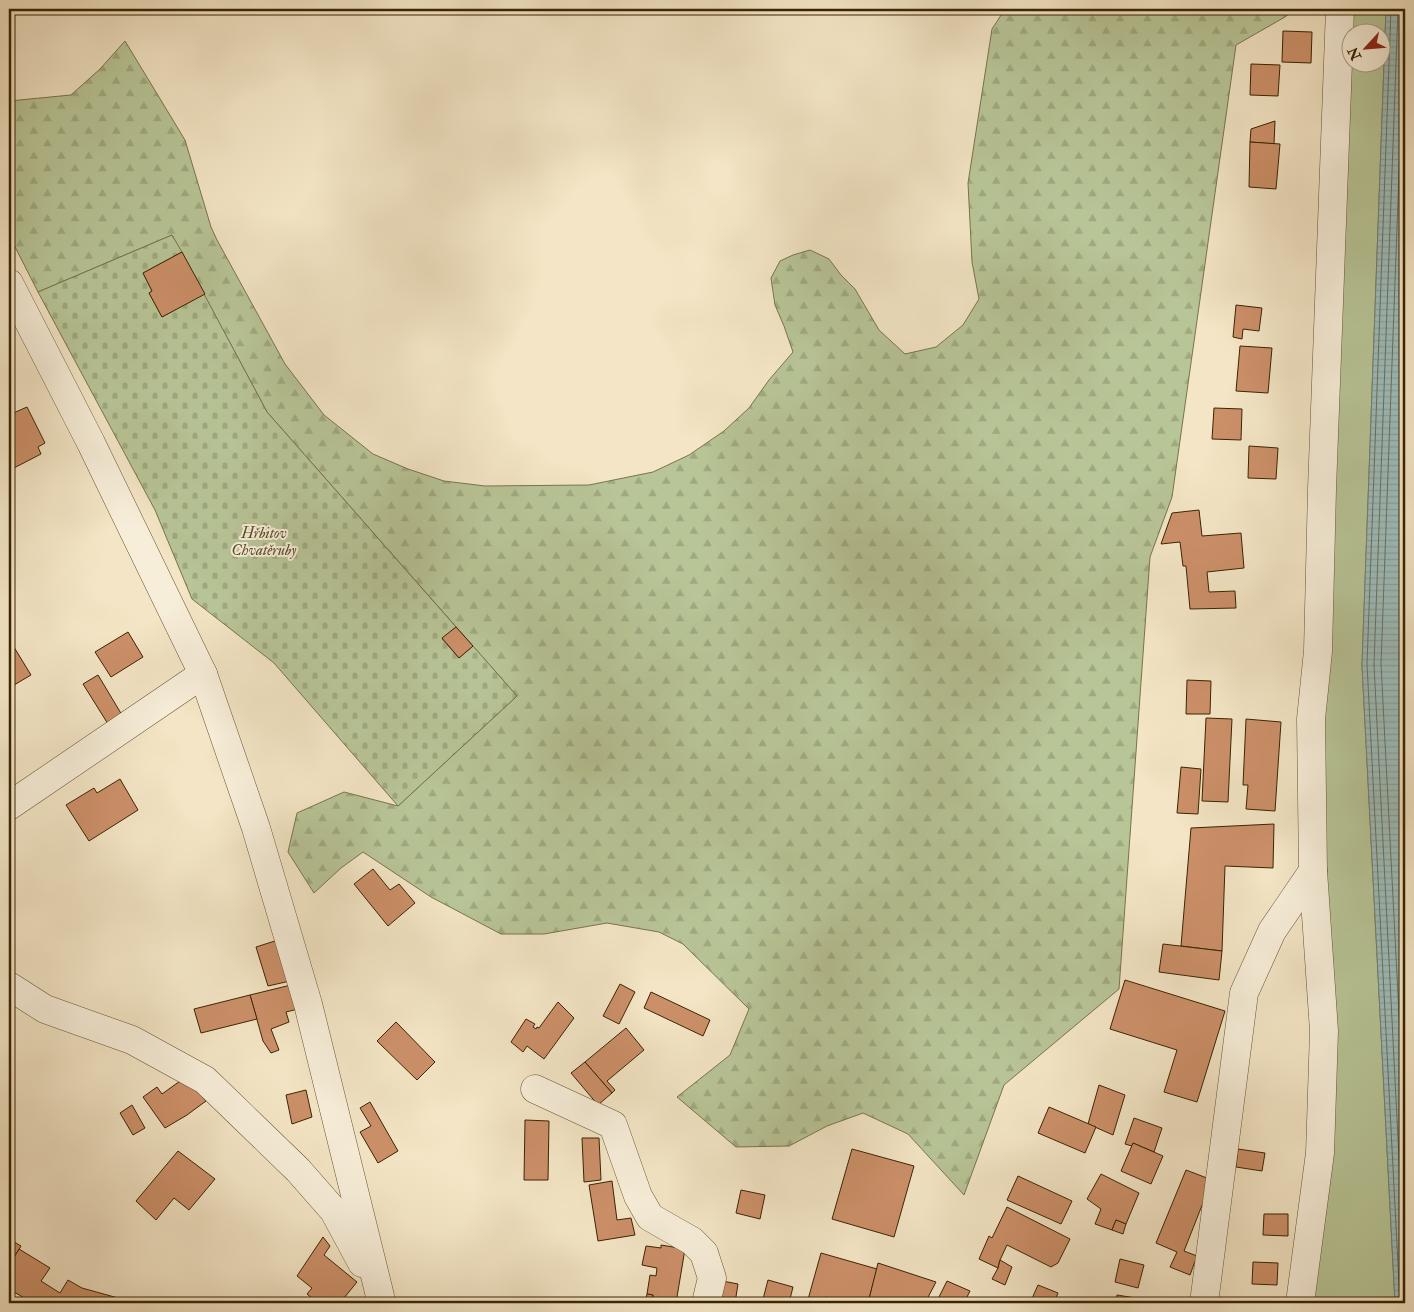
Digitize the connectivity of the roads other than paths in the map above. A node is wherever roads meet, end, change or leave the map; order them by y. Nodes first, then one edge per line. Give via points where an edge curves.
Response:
1 (1340, 9) edge
2 (9, 283) edge
3 (203, 674) junction
4 (9, 806) edge
5 (1313, 870) junction
6 (9, 986) edge
7 (535, 1089) dead end
8 (382, 1299) edge
9 (706, 1303) edge
10 (1204, 1303) edge
11 (1300, 1303) edge

1 - 5 street via 1318,651 1311,719
2 - 3 street
3 - 4 street
3 - 8 street via 256,828 308,1004
5 - 10 street via 1272,931 1244,993
5 - 11 street via 1324,1031 1320,1153
6 - 8 street via 45,1009 132,1040 205,1080 298,1170 334,1211
7 - 9 street via 612,1124 638,1196 650,1217 692,1241 704,1253 712,1278

